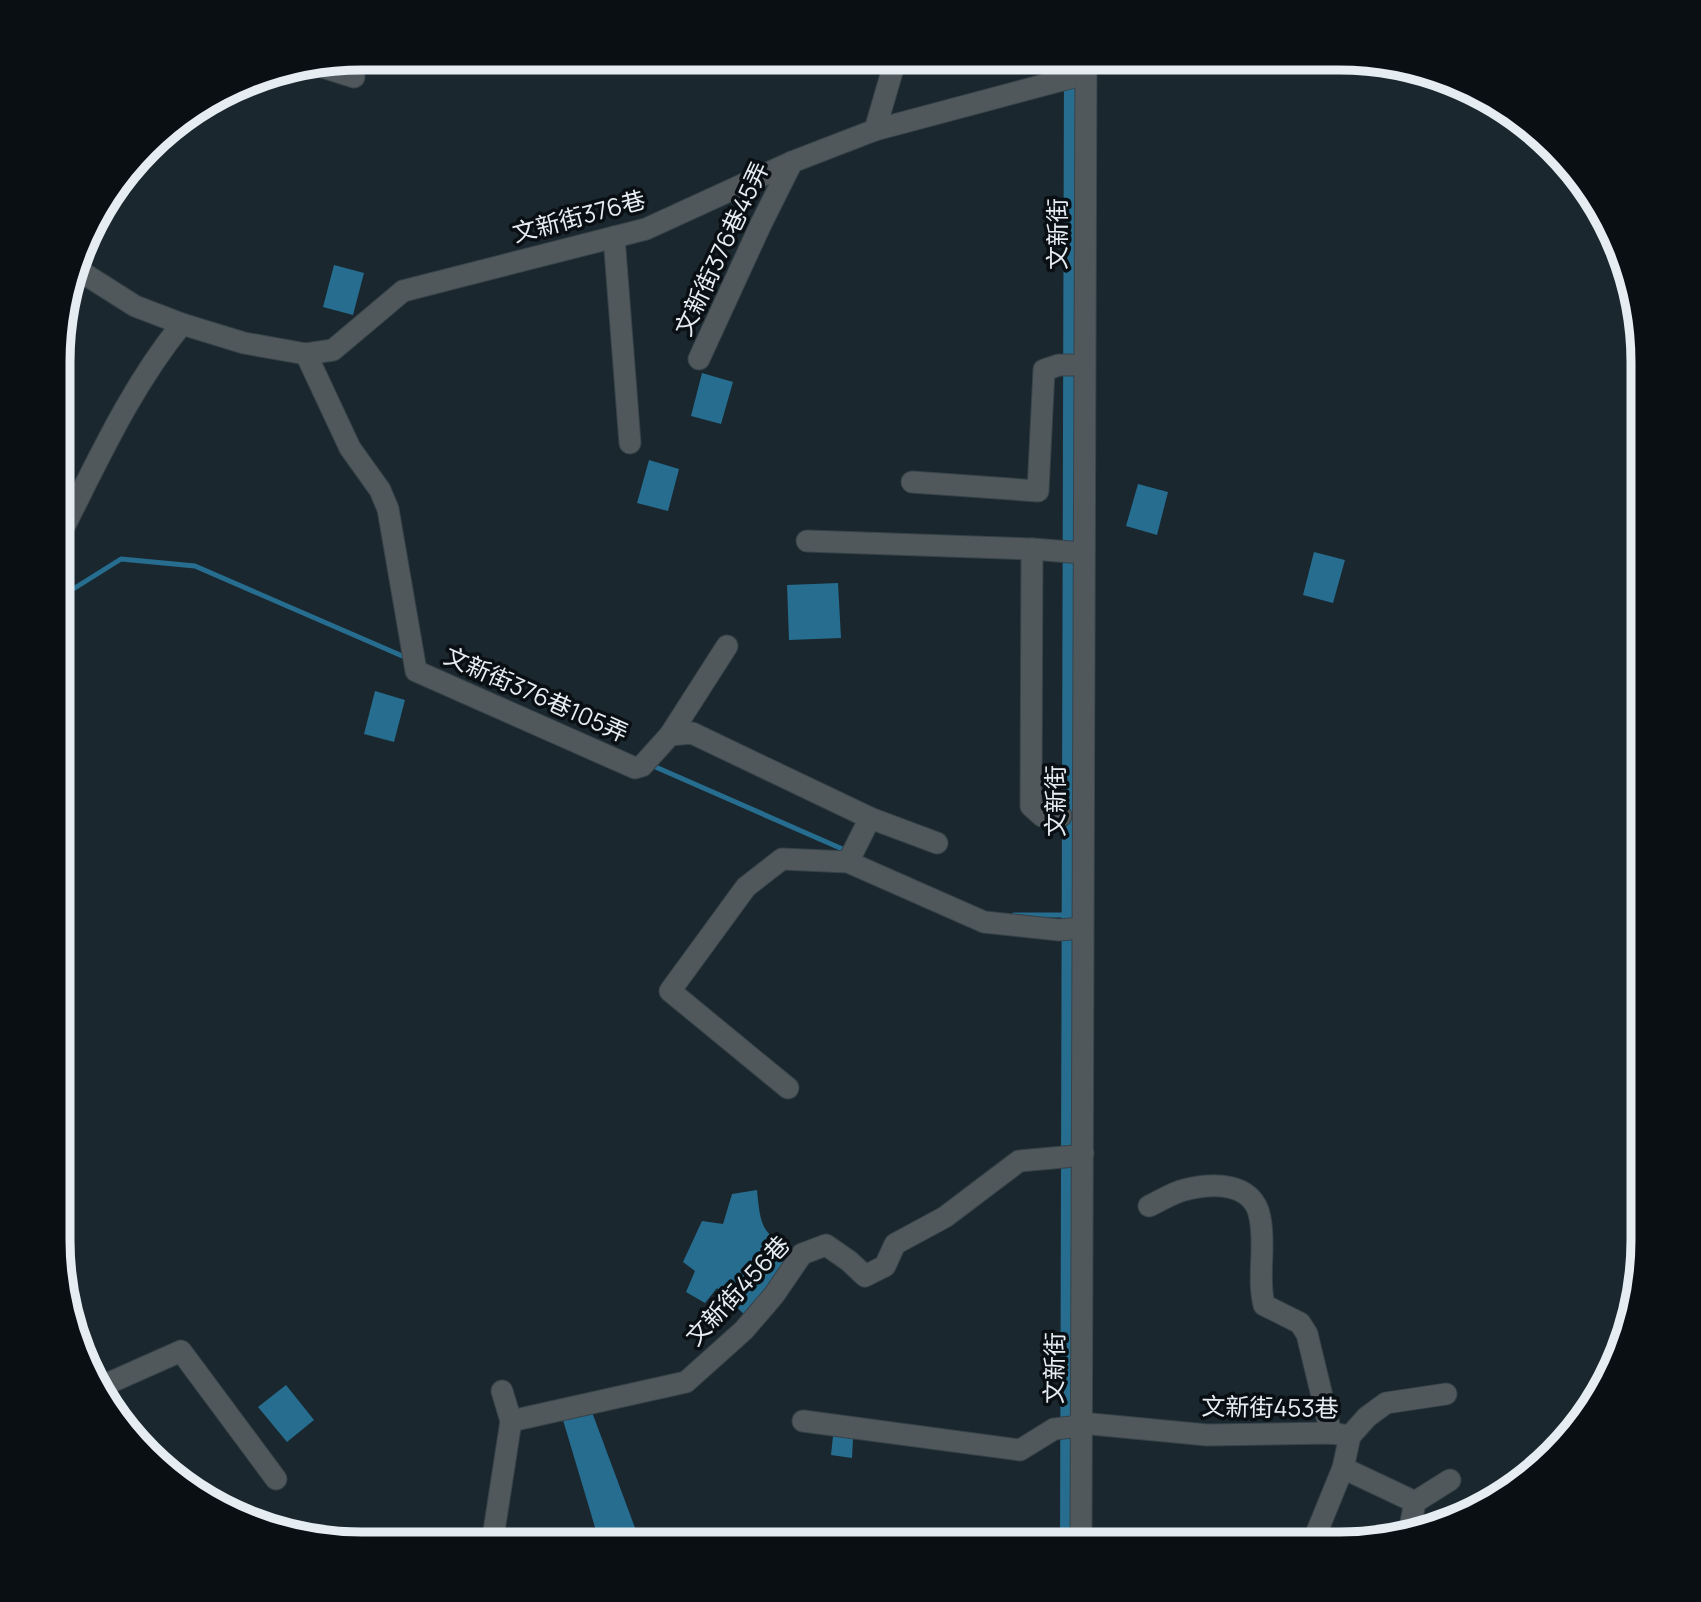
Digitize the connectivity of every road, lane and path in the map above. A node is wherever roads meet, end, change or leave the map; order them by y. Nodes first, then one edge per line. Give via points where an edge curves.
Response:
1 (892, 70) edge
2 (1082, 70) edge
3 (1085, 70) edge
4 (337, 72) edge
5 (354, 77) dead end
6 (875, 130) junction
7 (792, 162) junction
8 (614, 237) junction
9 (84, 274) edge
10 (182, 324) junction
11 (306, 354) junction
12 (699, 359) dead end
13 (1074, 365) junction
14 (630, 443) dead end
15 (912, 482) dead end
16 (70, 515) edge
17 (807, 541) dead end
18 (1032, 549) junction
19 (1072, 552) junction
20 (727, 646) dead end
21 (670, 735) junction
22 (1060, 816) dead end
23 (870, 818) junction
24 (937, 843) dead end
25 (851, 856) junction
26 (1071, 929) junction
27 (788, 1088) dead end
28 (1079, 1155) junction
29 (1149, 1206) dead end
30 (108, 1384) edge
31 (502, 1391) dead end
32 (1446, 1394) dead end
33 (511, 1421) junction
34 (803, 1421) dead end
35 (1069, 1426) junction
36 (1340, 1434) junction
37 (1343, 1468) junction
38 (276, 1479) dead end
39 (1450, 1480) dead end
40 (1415, 1502) junction
41 (1411, 1523) edge
42 (494, 1532) edge
43 (1080, 1532) edge
44 (1317, 1532) edge

1 - 6 street
2 - 6 street, 文新街376巷
3 - 13 street, 文新街
4 - 5 street
6 - 7 street, 文新街376巷
7 - 8 street, 文新街376巷 via 646,229
7 - 12 street, 文新街376巷45弄
8 - 11 street, 文新街376巷 via 403,291 333,350
8 - 14 street
9 - 10 street, 文新街376巷 via 135,306
10 - 11 street, 文新街376巷 via 244,343
10 - 16 street via 156,356
11 - 21 street, 文新街376巷105弄 via 350,448 388,509 415,662 635,768
13 - 15 street via 1044,370 1038,491
13 - 19 street, 文新街
17 - 18 street
18 - 19 street
18 - 22 street via 1031,806 1042,816
19 - 26 street, 文新街
20 - 21 street, 文新街376巷105弄
21 - 23 street via 692,733
23 - 24 street
23 - 25 street
25 - 26 street via 984,922
25 - 27 street via 782,859 746,887 670,990
26 - 28 street, 文新街
28 - 33 street, 文新街456巷 via 1018,1160 945,1217 895,1244 885,1266 865,1276 826,1245 802,1254 744,1330 687,1382
28 - 35 street, 文新街
29 - 36 street via 1182,1190 1221,1185 1249,1195 1260,1216 1264,1305 1300,1323 1307,1334
30 - 38 street via 181,1351
31 - 33 street
32 - 36 street, 文新街453巷 via 1386,1403
33 - 42 street
34 - 35 street via 1020,1450
35 - 36 street, 文新街453巷 via 1208,1435
35 - 43 street, 文新街
36 - 37 street
37 - 40 street
37 - 44 street
39 - 40 street
40 - 41 street

